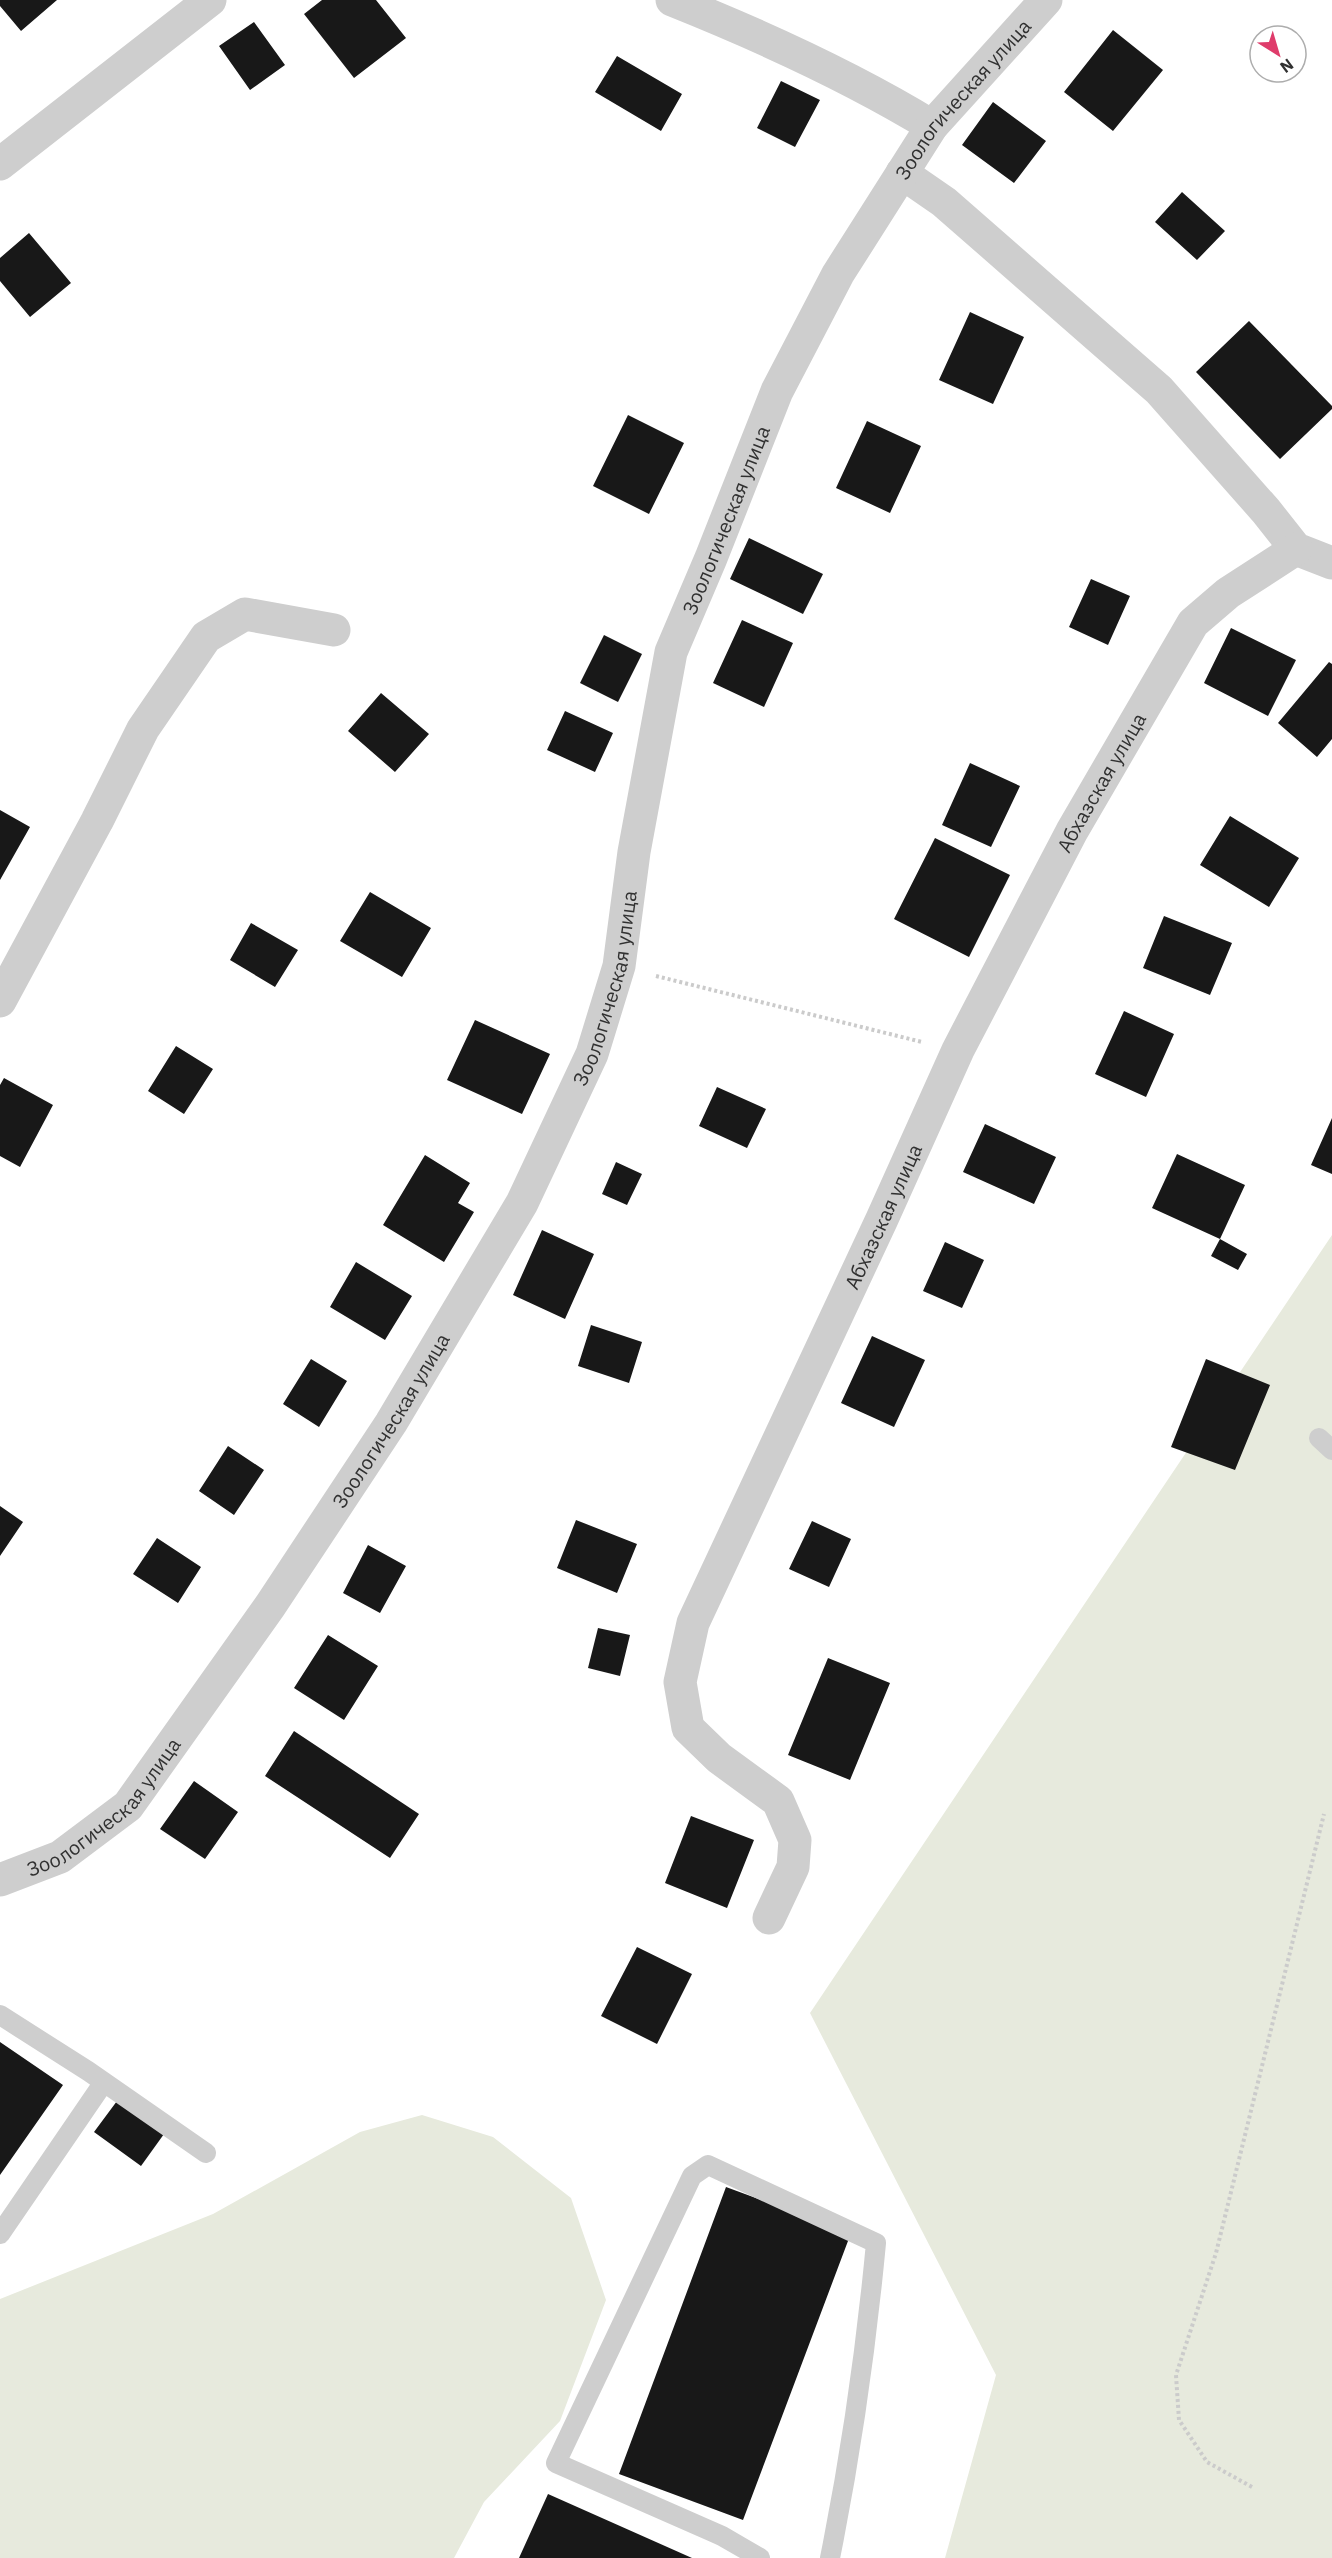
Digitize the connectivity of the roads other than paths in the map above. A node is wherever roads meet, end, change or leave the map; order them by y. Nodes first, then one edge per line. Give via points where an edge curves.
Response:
1 (210, 0) edge
2 (672, 0) edge
3 (1046, 0) edge
4 (932, 126) junction
5 (0, 164) edge
6 (902, 173) junction
7 (1296, 549) junction
8 (1332, 563) edge
9 (334, 630) dead end
10 (0, 1001) edge
11 (0, 1880) edge
12 (769, 1918) dead end
13 (0, 2015) edge
14 (104, 2082) junction
15 (206, 2153) dead end
16 (0, 2234) edge
17 (760, 2558) edge
18 (830, 2558) edge

1 - 5 street
2 - 4 street via 875,91
3 - 4 street, Зоологическая улица
4 - 6 street, Зоологическая улица
6 - 7 street via 944,202 1159,390
6 - 11 street, Зоологическая улица via 838,274 777,391 671,652 634,852 619,966 592,1054 522,1203 391,1423 270,1606 128,1806 60,1857
7 - 8 street
7 - 12 street, Абхазская улица via 1228,593 1193,623 1072,831 958,1050 693,1623 680,1682 688,1728 719,1758 778,1801 795,1840 793,1867
9 - 10 street via 245,614 206,637 143,729
13 - 14 lane
14 - 15 lane
14 - 16 lane
17 - 18 lane via 722,2536 556,2463 692,2176 708,2165 876,2243 867,2335

